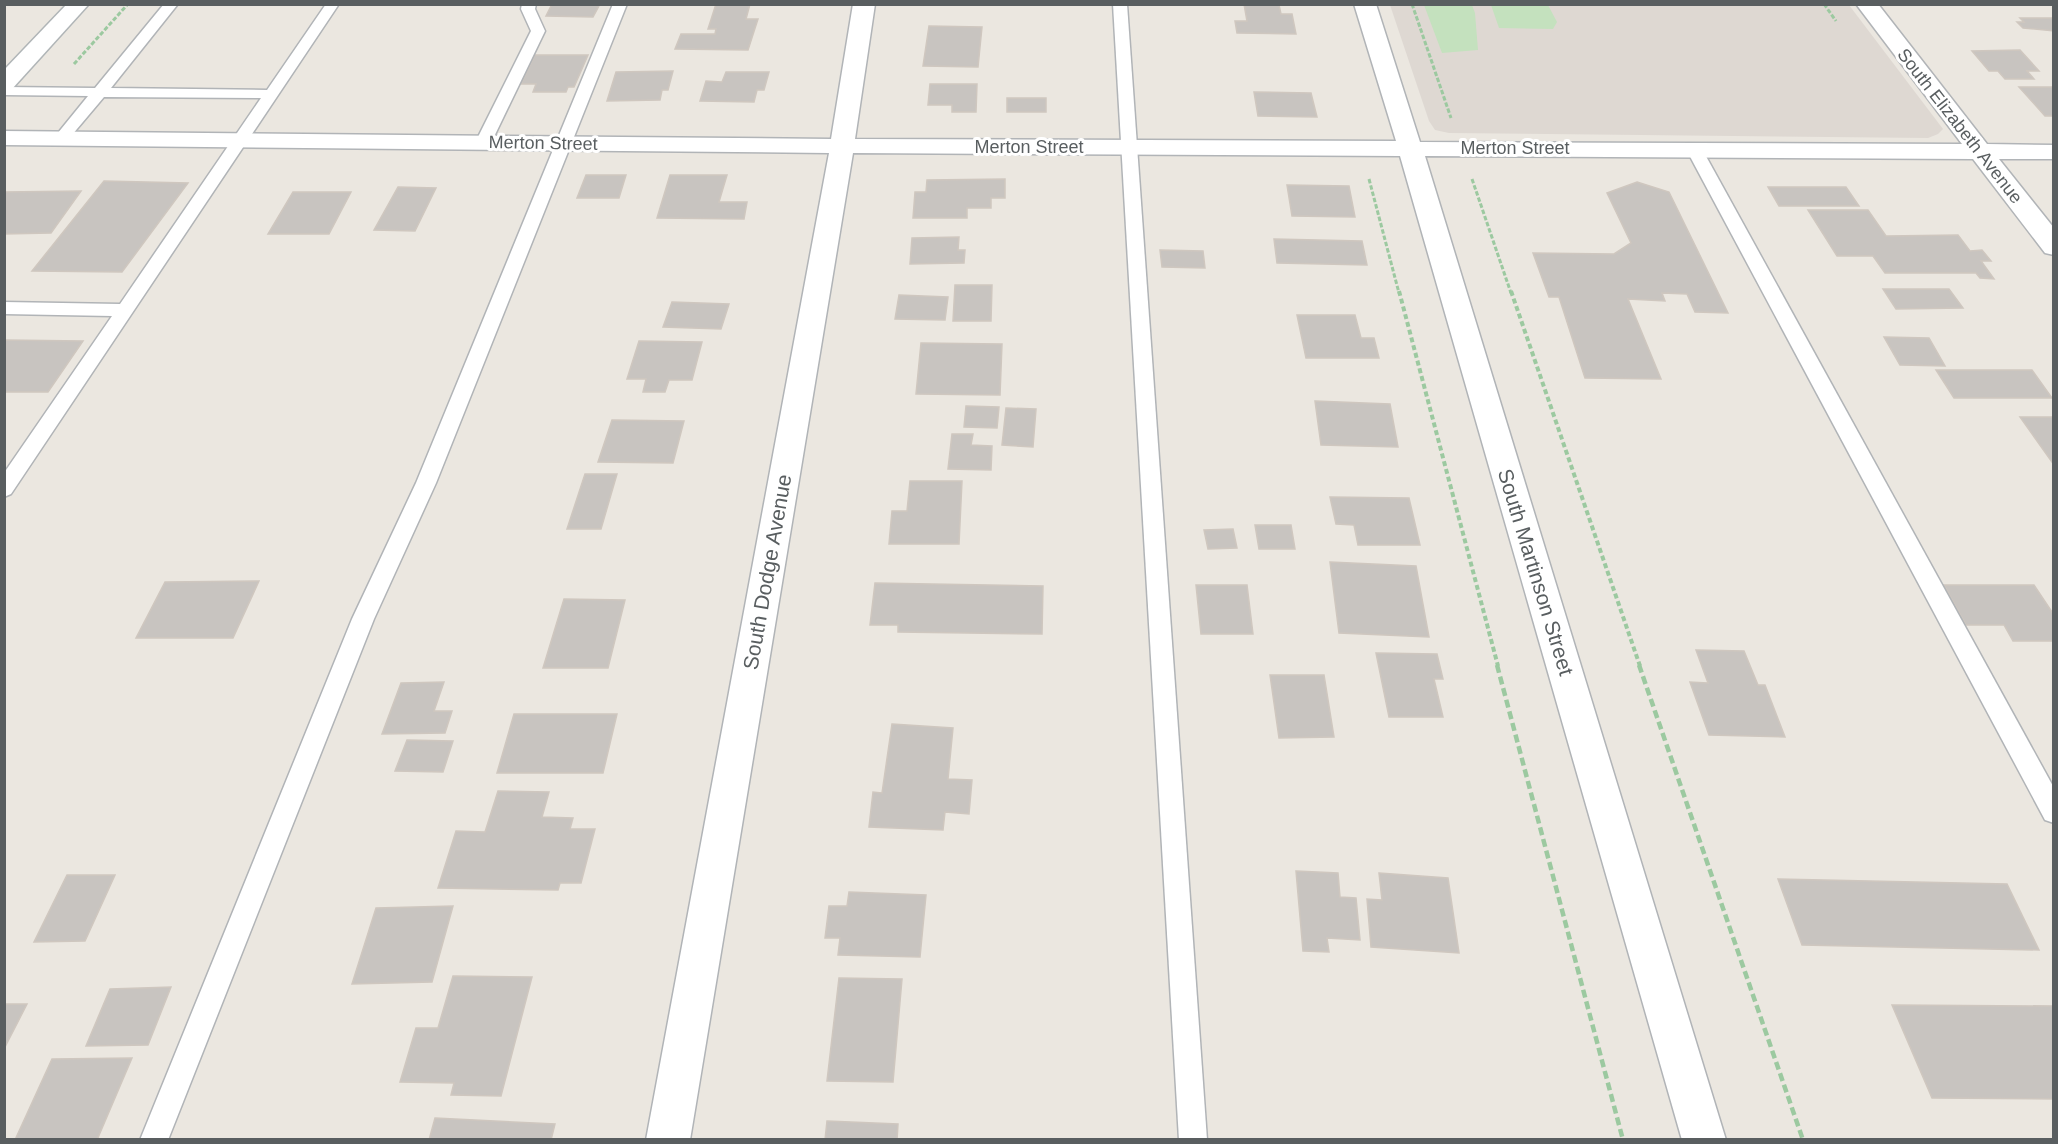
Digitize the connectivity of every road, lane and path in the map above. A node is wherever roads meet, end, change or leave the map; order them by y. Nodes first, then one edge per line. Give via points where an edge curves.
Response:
1 (79, 4) edge
2 (172, 4) edge
3 (333, 4) edge
4 (529, 4) edge
5 (620, 4) edge
6 (864, 4) edge
7 (1120, 4) edge
8 (1365, 4) edge
9 (1412, 4) edge
10 (1866, 4) edge
11 (4, 84) edge
12 (4, 91) edge
13 (100, 92) junction
14 (272, 94) junction
15 (4, 138) edge
16 (62, 139) junction
17 (242, 141) junction
18 (483, 143) junction
19 (566, 144) junction
20 (842, 147) junction
21 (1130, 147) junction
22 (1361, 148) junction
23 (1410, 148) junction
24 (1462, 148) junction
25 (1694, 149) junction
26 (1979, 151) junction
27 (2054, 152) edge
28 (2054, 247) edge
29 (4, 308) edge
30 (124, 310) junction
31 (4, 489) edge
32 (2054, 812) edge
33 (154, 1140) edge
34 (668, 1140) edge
35 (1193, 1140) edge
36 (1623, 1140) edge
37 (1704, 1140) edge
38 (1803, 1140) edge

1 - 11 street
2 - 13 lane
3 - 14 lane
4 - 18 lane via 538,31
5 - 19 lane
6 - 20 street, South Dodge Avenue
7 - 21 lane
8 - 23 street, South Martinson Street
9 - 24 path
10 - 26 street, South Elizabeth Avenue
12 - 13 lane
13 - 14 lane
13 - 16 lane
14 - 17 lane
15 - 16 street, Merton Street
16 - 17 street, Merton Street
17 - 18 street, Merton Street
17 - 30 lane
18 - 19 street, Merton Street
19 - 20 street, Merton Street
19 - 33 lane via 426,483 363,620
20 - 21 street, Merton Street
20 - 34 street, South Dodge Avenue
21 - 22 street, Merton Street
21 - 35 lane
22 - 23 street, Merton Street
22 - 36 path
23 - 24 street, Merton Street
23 - 37 street, South Martinson Street
24 - 25 street, Merton Street
24 - 38 path
25 - 26 street, Merton Street
25 - 32 lane
26 - 27 street, Merton Street
26 - 28 street, South Elizabeth Avenue
29 - 30 lane
30 - 31 lane

